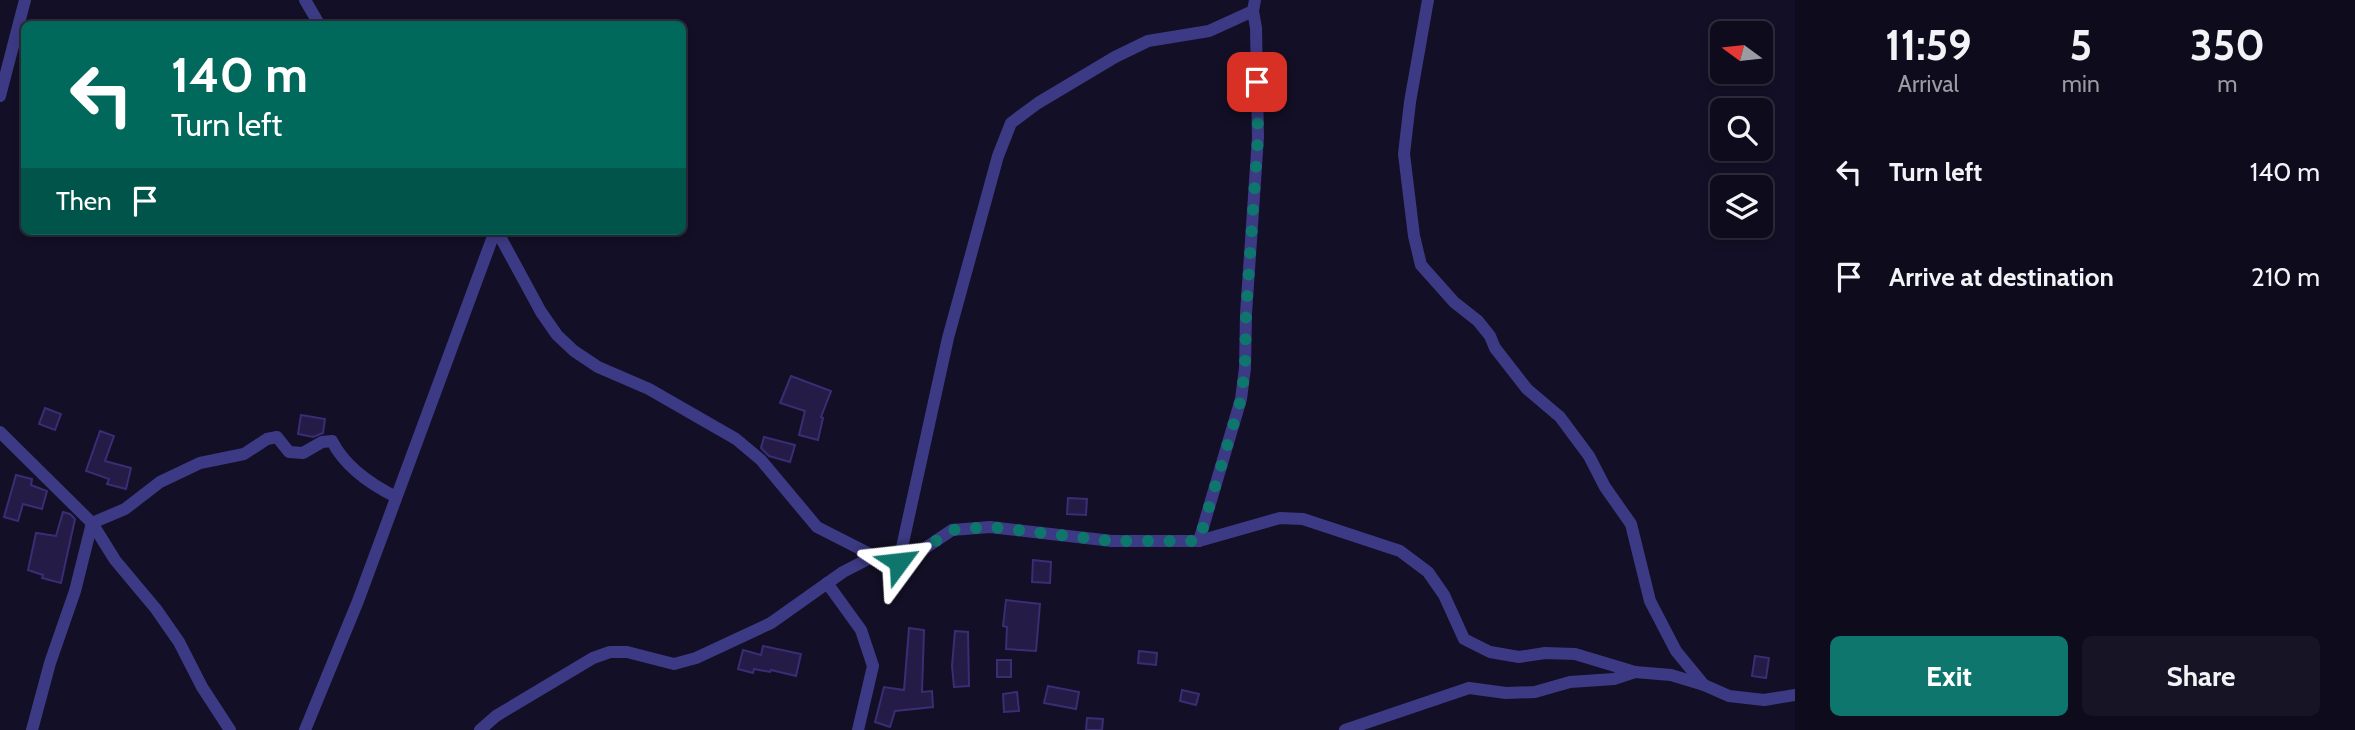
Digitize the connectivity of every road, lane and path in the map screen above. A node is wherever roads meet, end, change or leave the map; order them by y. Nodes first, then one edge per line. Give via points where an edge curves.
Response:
1 (25, 0) edge
2 (305, 0) edge
3 (1428, 0) edge
4 (1254, 5) edge
5 (317, 21) edge
6 (0, 96) edge
7 (494, 235) edge
8 (498, 235) edge
9 (0, 432) edge
10 (396, 497) junction
11 (92, 523) junction
12 (1199, 541) junction
13 (874, 556) junction
14 (899, 562) junction
15 (827, 583) junction
16 (1635, 672) junction
17 (1704, 685) junction
18 (1795, 695) edge
19 (32, 730) edge
20 (230, 730) edge
21 (305, 730) edge
22 (480, 730) edge
23 (858, 730) edge
24 (1345, 730) edge

1 - 6 street
2 - 5 street
3 - 17 street via 1404,154 1421,265 1478,321 1527,389 1560,417 1590,456 1630,524 1650,601 1676,651
4 - 12 street via 1258,137 1245,368 1241,399
4 - 14 street via 1209,31 1149,41 1011,123 948,338
7 - 10 street
8 - 13 street via 541,312 574,351 736,439 761,460 817,527
9 - 11 street
10 - 11 street via 368,483 332,441 303,453 289,452 277,437 244,454 200,463 160,482 125,509
10 - 21 street
11 - 19 street
11 - 20 street via 179,642
12 - 14 street via 1112,541 990,527 952,530
12 - 16 street via 1280,519 1303,519 1400,551 1428,572 1464,639 1490,652 1519,657 1574,654
13 - 14 street
13 - 15 street
15 - 22 street via 771,623 696,659 674,664 627,652 593,658
15 - 23 street via 861,630 873,666
16 - 17 street via 1671,675
16 - 24 street via 1535,692 1469,688
17 - 18 street via 1729,696 1764,700

